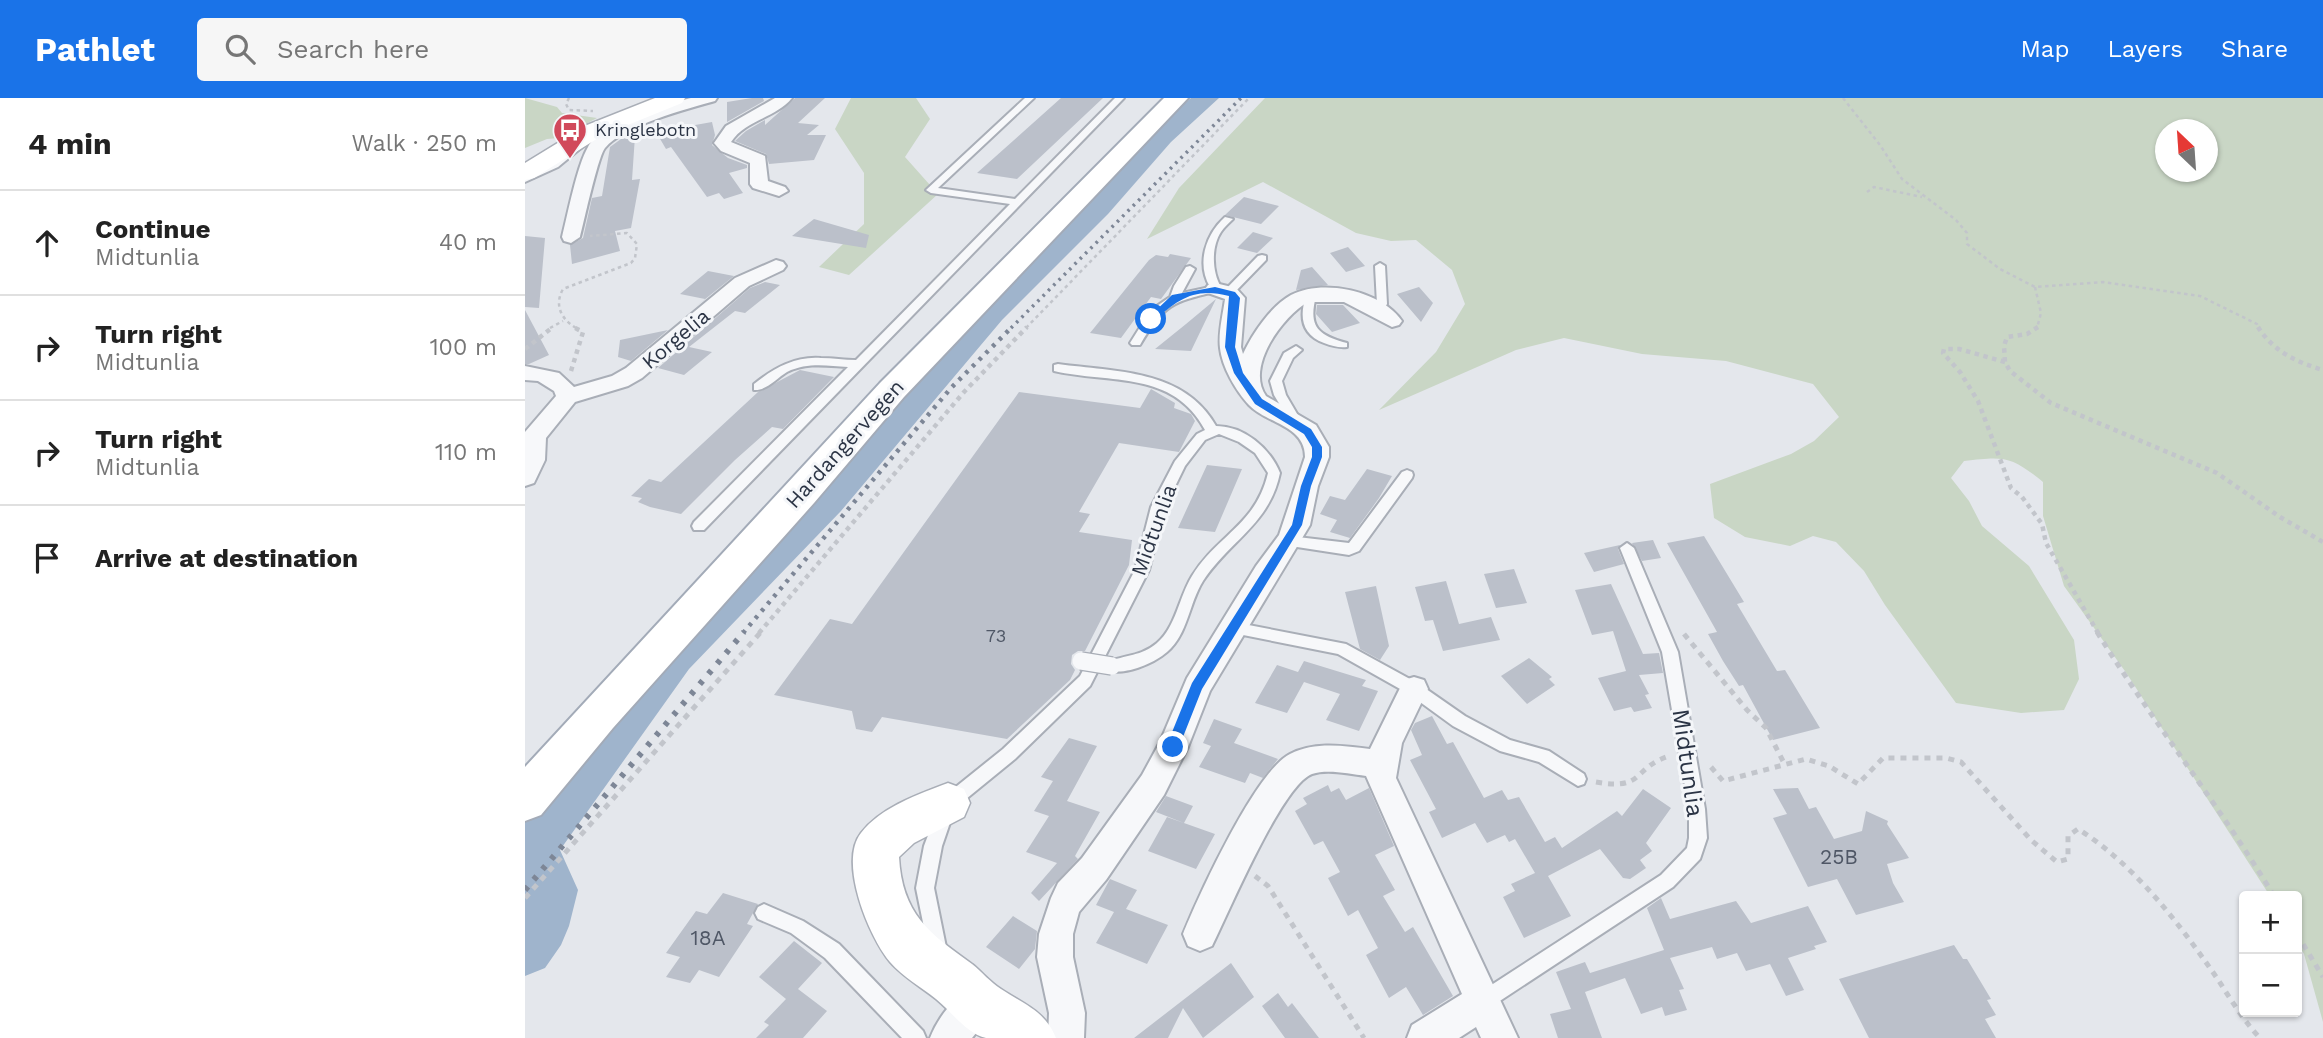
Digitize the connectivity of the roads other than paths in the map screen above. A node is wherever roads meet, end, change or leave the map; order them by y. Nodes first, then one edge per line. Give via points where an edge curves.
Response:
1 (674, 98) edge
2 (709, 98) edge
3 (784, 98) edge
4 (1030, 98) edge
5 (1120, 98) edge
6 (1177, 98) edge
7 (600, 121) junction
8 (525, 173) edge
9 (525, 179) edge
10 (779, 191) dead end
11 (1016, 202) junction
12 (1228, 219) dead end
13 (571, 237) road end
14 (1262, 258) dead end
15 (1380, 266) dead end
16 (776, 267) dead end
17 (1190, 269) dead end
18 (1222, 291) junction
19 (1311, 296) junction
20 (1175, 297) junction
21 (1385, 316) joint
22 (1136, 343) dead end
23 (1343, 345) dead end
24 (1296, 350) dead end
25 (859, 363) junction
26 (1058, 368) dead end
27 (525, 373) edge
28 (758, 387) dead end
29 (1251, 393) junction
30 (574, 395) junction
31 (1297, 424) junction
32 (1212, 431) junction
33 (1407, 475) dead end
34 (525, 477) edge
35 (699, 526) dead end
36 (1289, 541) junction
37 (1627, 548) dead end
38 (1233, 628) junction
39 (1081, 660) dead end
40 (1414, 688) junction
41 (1380, 764) junction
42 (1578, 779) dead end
43 (525, 800) edge
44 (948, 803) joint
45 (764, 913) dead end
46 (1200, 934) dead end
47 (1483, 1002) junction
48 (957, 1006) edge
49 (916, 1038) edge
50 (1030, 1038) edge
51 (1066, 1038) edge
52 (1425, 1038) edge
53 (1500, 1038) edge

1 - 7 main road
2 - 13 street via 658,112 597,147
3 - 10 street via 729,132 722,143 759,160 759,184
4 - 11 lane via 931,190
5 - 11 lane
6 - 43 main road, Hardangervegen via 893,390
7 - 8 main road
7 - 9 lane via 565,159
11 - 25 lane
12 - 18 lane via 1216,232 1209,275
14 - 18 lane
15 - 21 lane
16 - 30 street, Korgelia via 742,282 634,373
17 - 20 lane
18 - 20 lane
18 - 29 street via 1235,298 1230,347
19 - 21 street via 1351,296
19 - 23 lane via 1305,315 1310,329
19 - 29 street via 1298,300 1261,337 1250,364
20 - 22 lane via 1158,310
24 - 31 lane via 1276,381
25 - 28 lane, Hardangervegen via 803,362
25 - 35 lane
26 - 32 lane via 1166,386 1194,402
27 - 30 street via 542,373
29 - 31 street
30 - 34 street via 534,436 533,460
31 - 36 street via 1314,440 1317,457
32 - 39 lane, bridge via 1224,430 1265,456 1274,473 1265,503 1200,573 1168,642 1142,660 1112,666
32 - 44 lane, Midtunlia via 1194,444 1158,507 1142,570 1085,681 992,770
33 - 36 lane via 1349,550
36 - 38 street
37 - 47 lane, Midtunlia via 1671,652 1697,809 1694,853 1667,881
38 - 40 lane via 1341,648
38 - 51 street via 1197,687 1153,785 1063,910 1055,957 1067,1013
40 - 41 street
40 - 42 lane via 1459,722 1506,746 1543,756
41 - 46 street via 1316,759 1290,770
41 - 47 street via 1389,798
44 - 48 main road, Midtunlia via 898,828 884,839 875,857 890,917
45 - 49 lane via 797,927 832,951
47 - 52 street, Midtunlia
47 - 53 street
48 - 50 main road, Midtunlia

